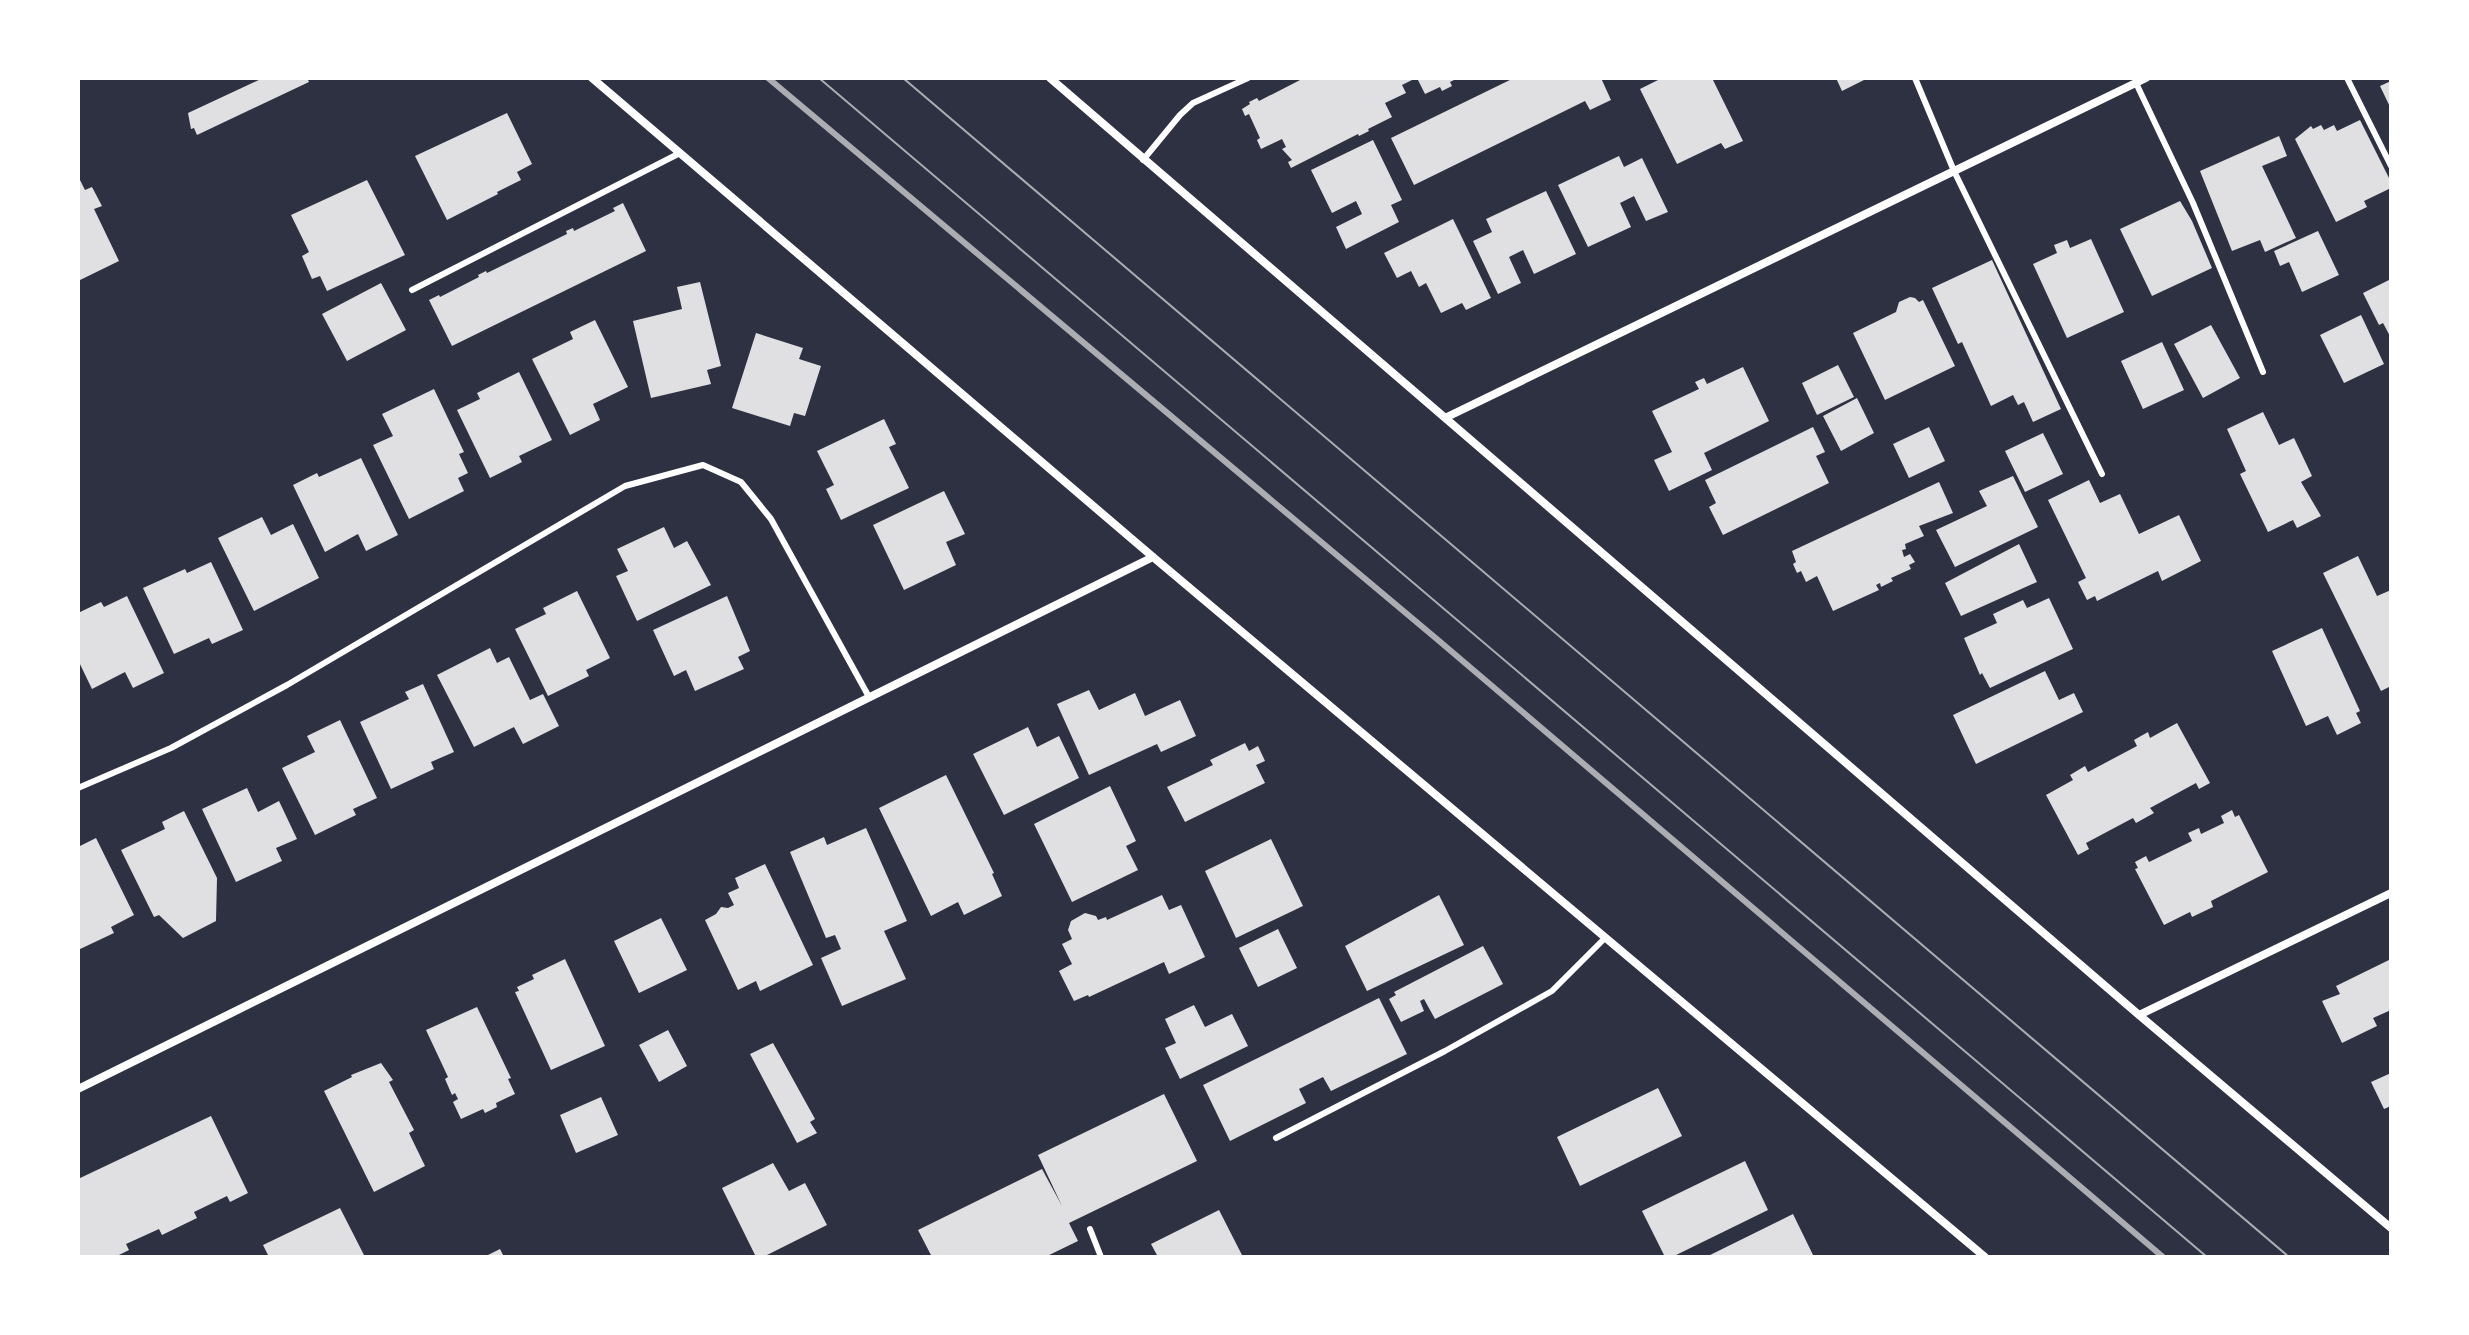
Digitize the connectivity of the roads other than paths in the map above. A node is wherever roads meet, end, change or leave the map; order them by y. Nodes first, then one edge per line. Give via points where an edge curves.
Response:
1 (592, 78) edge
2 (1050, 78) edge
3 (1248, 78) edge
4 (1915, 78) edge
5 (2146, 78) edge
6 (2347, 78) edge
7 (2136, 83) junction
8 (680, 153) junction
9 (1142, 161) junction
10 (2391, 166) edge
11 (1954, 171) junction
12 (412, 290) dead end
13 (2263, 372) dead end
14 (1447, 417) junction
15 (2102, 474) dead end
16 (1153, 557) junction
17 (869, 697) junction
18 (78, 788) edge
19 (2391, 893) edge
20 (1605, 938) junction
21 (2139, 1015) junction
22 (78, 1089) edge
23 (1276, 1138) dead end
24 (2391, 1228) edge
25 (1090, 1229) dead end
26 (1101, 1257) edge
27 (1985, 1257) edge

1 - 8 street
2 - 9 street
3 - 9 lane via 1193,103
4 - 11 lane
5 - 7 street
6 - 10 lane
7 - 11 street
7 - 13 lane
8 - 12 lane
8 - 16 street
9 - 14 street
11 - 14 street
11 - 15 lane
14 - 21 street
16 - 17 street
16 - 20 street
17 - 18 lane via 771,519 741,482 703,465 625,486 287,685 171,748
17 - 22 street
19 - 21 street
20 - 23 lane via 1552,991
20 - 27 street
21 - 24 street
25 - 26 lane

